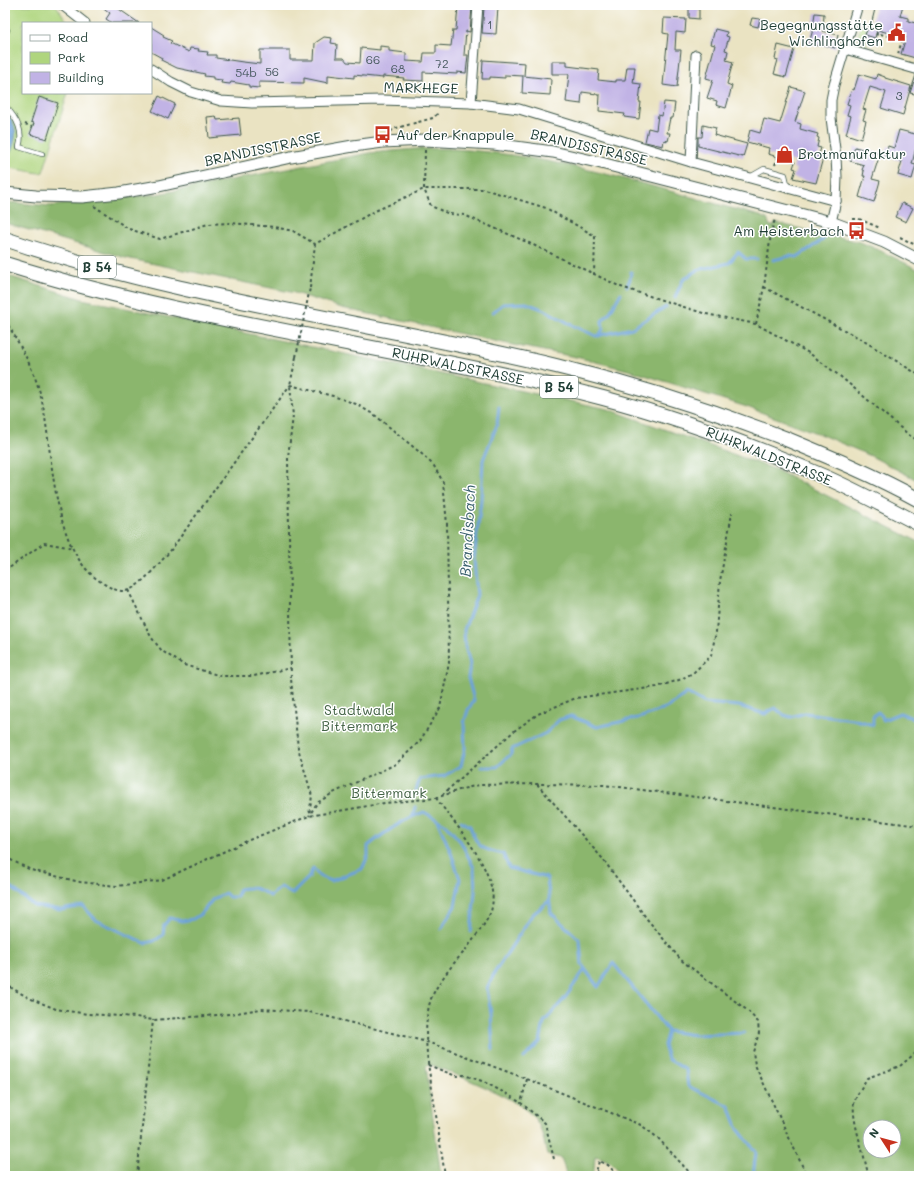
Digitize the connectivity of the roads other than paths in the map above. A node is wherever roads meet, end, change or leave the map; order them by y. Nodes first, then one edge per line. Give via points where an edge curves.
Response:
1 (62, 5) edge
2 (478, 5) edge
3 (858, 5) edge
4 (84, 22) edge
5 (845, 49) junction
6 (696, 55) dead end
7 (152, 70) edge
8 (919, 70) edge
9 (471, 103) junction
10 (5, 106) edge
11 (42, 154) dead end
12 (691, 162) junction
13 (5, 193) edge
14 (836, 201) junction
15 (831, 222) junction
16 (5, 239) edge
17 (919, 260) edge
18 (5, 264) edge
19 (919, 500) edge
20 (919, 524) edge

1 - 4 street
2 - 9 street
3 - 5 street
5 - 8 street
5 - 14 street via 832,100
6 - 12 street
7 - 9 street, MARKHEGE via 190,92 221,101 252,103 382,100
9 - 12 street, MARKHEGE via 519,109
10 - 11 lane via 13,114 20,128 20,147
12 - 14 street, MARKHEGE
13 - 15 street, BRANDISSTRASSE via 82,197 119,193 353,146 425,140 528,148 597,162
14 - 15 street
15 - 17 street, BRANDISSTRASSE via 884,242
16 - 19 highway, B 54 via 108,270 190,290 488,351 631,385 734,419 808,448
18 - 20 highway, RUHRWALDSTRASSE / B 54 via 181,310 537,382 606,399 696,427 776,456 851,489

